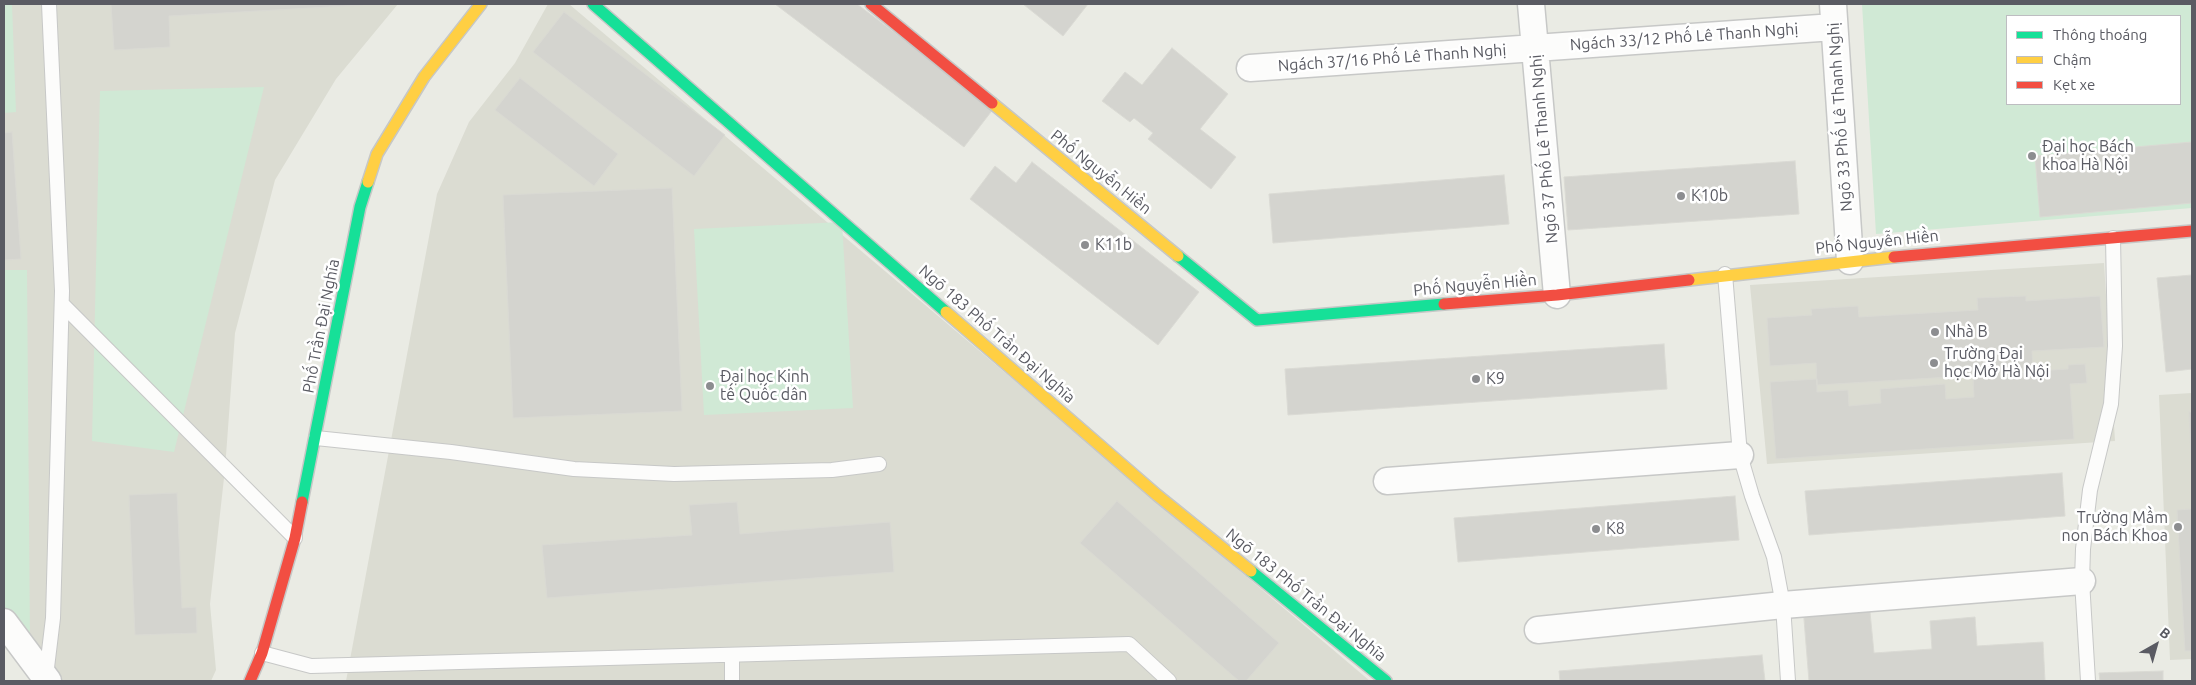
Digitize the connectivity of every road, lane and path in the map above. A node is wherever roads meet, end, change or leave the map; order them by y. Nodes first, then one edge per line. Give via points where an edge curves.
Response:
1 (49, 4) edge
2 (481, 4) edge
3 (593, 4) edge
4 (872, 4) edge
5 (1530, 4) edge
6 (1834, 15) edge
7 (1534, 48) junction
8 (1250, 68) dead end
9 (2192, 231) edge
10 (2113, 238) junction
11 (1850, 261) junction
12 (1726, 274) junction
13 (1557, 294) junction
14 (62, 304) junction
15 (316, 438) junction
16 (1740, 455) junction
17 (879, 464) dead end
18 (1387, 482) dead end
19 (295, 538) junction
20 (2082, 581) junction
21 (1783, 605) junction
22 (4, 622) edge
23 (1538, 630) dead end
24 (262, 653) junction
25 (732, 655) junction
26 (45, 680) edge
27 (250, 681) edge
28 (732, 681) edge
29 (1169, 681) edge
30 (1386, 681) edge
31 (1788, 681) edge
32 (2088, 681) edge

1 - 14 lane
2 - 15 street, Phố Trần Đại Nghĩa via 424,77 377,154 360,207
3 - 30 street, Ngõ 183 Phố Trần Đại Nghĩa via 1157,495
4 - 13 street, Phố Nguyễn Hiền via 1256,320
5 - 7 street, Ngõ 37 Phố Lê Thanh Nghị
6 - 7 street, Ngách 33/12 Phố Lê Thanh Nghị
6 - 11 street, Ngõ 33 Phố Lê Thanh Nghị
7 - 8 street, Ngách 37/16 Phố Lê Thanh Nghị
7 - 13 street, Ngõ 37 Phố Lê Thanh Nghị
9 - 10 street, Phố Nguyễn Hiền
10 - 11 street, Phố Nguyễn Hiền
10 - 20 lane via 2115,346 2111,404 2090,490
11 - 12 street, Phố Nguyễn Hiền
12 - 13 street, Phố Nguyễn Hiền
12 - 16 lane
14 - 19 lane
14 - 26 lane via 53,618
15 - 17 lane via 451,452 574,470 674,474 832,470
15 - 19 street, Phố Trần Đại Nghĩa
16 - 18 street
16 - 21 lane via 1774,557
19 - 24 street, Phố Trần Đại Nghĩa
20 - 21 street
20 - 32 lane
21 - 23 street
21 - 31 lane
22 - 26 street
24 - 25 lane via 311,666
24 - 27 street, Phố Trần Đại Nghĩa
25 - 28 lane
25 - 29 lane via 1129,644

